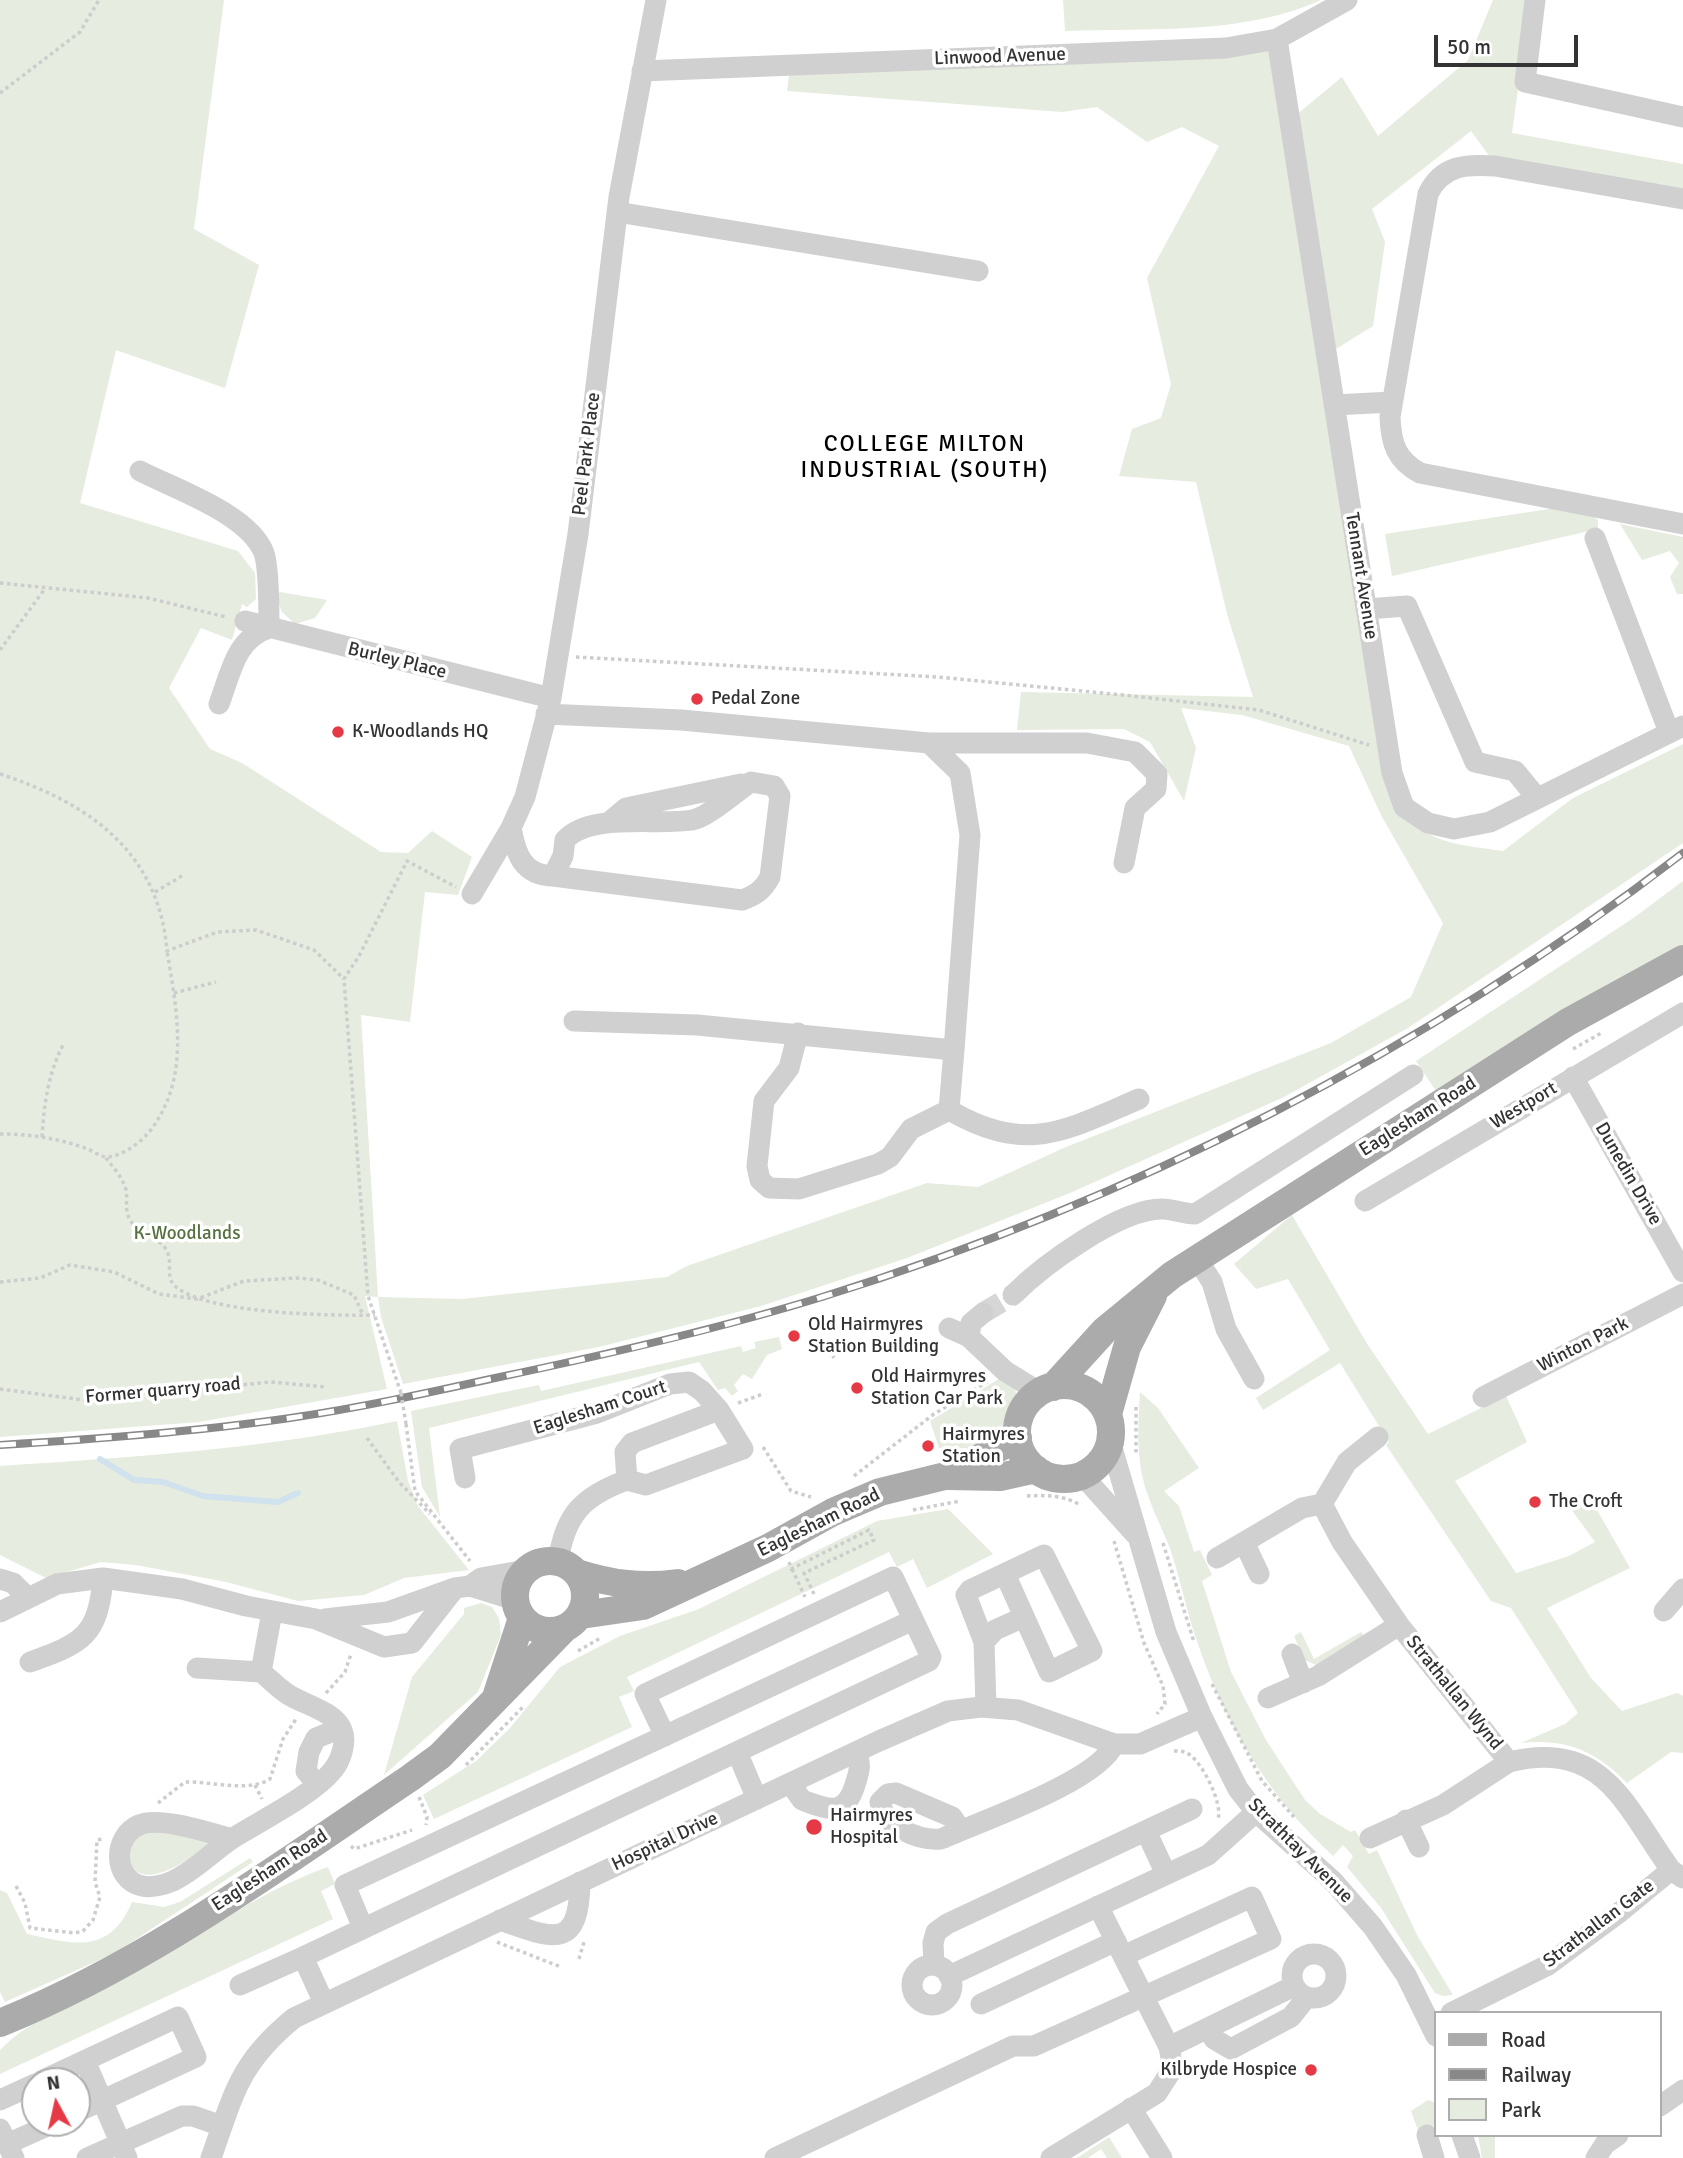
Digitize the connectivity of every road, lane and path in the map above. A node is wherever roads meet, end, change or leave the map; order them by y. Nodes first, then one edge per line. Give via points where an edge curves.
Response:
1 (99, 0) edge
2 (656, 0) edge
3 (1347, 0) edge
4 (1535, 0) edge
5 (1277, 39) junction
6 (642, 71) junction
7 (0, 93) edge
8 (1683, 117) edge
9 (1683, 200) edge
10 (617, 212) junction
11 (978, 271) dead end
12 (1392, 402) junction
13 (1334, 405) junction
14 (140, 471) dead end
15 (1683, 524) edge
16 (1595, 538) dead end
17 (0, 583) edge
18 (44, 590) junction
19 (1366, 609) junction
20 (245, 621) joint
21 (269, 628) junction
22 (0, 650) edge
23 (556, 656) junction
24 (219, 704) dead end
25 (548, 706) junction
26 (1676, 729) edge
27 (929, 743) junction
28 (1388, 749) junction
29 (0, 774) edge
30 (1537, 798) junction
31 (511, 828) junction
32 (1124, 863) dead end
33 (185, 874) dead end
34 (554, 876) junction
35 (433, 877) dead end
36 (155, 892) junction
37 (472, 894) dead end
38 (167, 951) junction
39 (1683, 958) edge
40 (344, 979) junction
41 (216, 982) dead end
42 (174, 993) junction
43 (1683, 1013) edge
44 (574, 1021) dead end
45 (798, 1033) junction
46 (63, 1045) dead end
47 (954, 1050) junction
48 (1413, 1075) dead end
49 (1573, 1077) junction
50 (1139, 1099) dead end
51 (949, 1110) junction
52 (0, 1134) edge
53 (42, 1137) junction
54 (106, 1158) junction
55 (1365, 1201) dead end
56 (1197, 1259) junction
57 (1683, 1272) edge
58 (0, 1282) edge
59 (1159, 1285) junction
60 (1683, 1294) edge
61 (1013, 1295) tunnel mouth
62 (197, 1300) junction
63 (983, 1313) tunnel mouth
64 (363, 1315) junction
65 (375, 1315) junction
66 (949, 1328) dead end
67 (969, 1337) junction
68 (822, 1338) dead end
69 (834, 1358) dead end
70 (1005, 1371) junction
71 (1254, 1379) dead end
72 (326, 1387) dead end
73 (0, 1389) edge
74 (1046, 1390) junction
75 (763, 1394) dead end
76 (1483, 1397) dead end
77 (1136, 1401) dead end
78 (728, 1408) junction
79 (1109, 1427) junction
80 (1378, 1437) dead end
81 (367, 1438) dead end
82 (757, 1438) dead end
83 (1018, 1438) junction
84 (1138, 1465) dead end
85 (1036, 1469) junction
86 (1082, 1475) junction
87 (945, 1476) junction
88 (465, 1478) dead end
89 (627, 1480) junction
90 (847, 1482) dead end
91 (1322, 1504) junction
92 (833, 1512) junction
93 (438, 1523) junction
94 (1149, 1535) junction
95 (1244, 1542) junction
96 (799, 1554) dead end
97 (1217, 1558) dead end
98 (788, 1560) junction
99 (779, 1561) dead end
100 (567, 1567) junction
101 (791, 1569) junction
102 (526, 1570) junction
103 (1005, 1574) junction
104 (1259, 1574) dead end
105 (103, 1578) junction
106 (0, 1579) edge
107 (698, 1581) junction
108 (468, 1584) junction
109 (1683, 1588) edge
110 (27, 1597) junction
111 (812, 1608) junction
112 (519, 1609) junction
113 (1664, 1611) dead end
114 (0, 1612) edge
115 (272, 1612) junction
116 (388, 1612) junction
117 (1024, 1616) junction
118 (316, 1619) junction
119 (913, 1620) junction
120 (1399, 1625) junction
121 (574, 1632) junction
122 (608, 1634) dead end
123 (358, 1636) junction
124 (984, 1642) junction
125 (1195, 1646) dead end
126 (384, 1647) junction
127 (1292, 1654) dead end
128 (30, 1662) dead end
129 (197, 1668) dead end
130 (261, 1672) junction
131 (1210, 1680) dead end
132 (1303, 1683) junction
133 (496, 1696) junction
134 (532, 1696) dead end
135 (1268, 1698) dead end
136 (310, 1706) junction
137 (986, 1707) junction
138 (1202, 1717) junction
139 (341, 1728) junction
140 (665, 1736) junction
141 (1115, 1744) junction
142 (737, 1752) junction
143 (856, 1752) junction
144 (1509, 1762) junction
145 (463, 1767) dead end
146 (316, 1783) junction
147 (790, 1783) junction
148 (757, 1799) junction
149 (406, 1800) dead end
150 (155, 1805) dead end
151 (1192, 1809) dead end
152 (1255, 1812) junction
153 (1406, 1820) junction
154 (1299, 1822) dead end
155 (426, 1825) dead end
156 (961, 1830) dead end
157 (1146, 1831) junction
158 (359, 1838) dead end
159 (1370, 1838) dead end
160 (109, 1839) dead end
161 (232, 1839) junction
162 (351, 1846) dead end
163 (1419, 1847) dead end
164 (1166, 1874) junction
165 (1677, 1874) edge
166 (580, 1882) junction
167 (16, 1886) dead end
168 (1098, 1906) junction
169 (500, 1920) junction
170 (363, 1928) junction
171 (1119, 1948) junction
172 (303, 1957) junction
173 (240, 1985) dead end
174 (1144, 1997) junction
175 (324, 2003) junction
176 (981, 2004) dead end
177 (1455, 2011) edge
178 (10, 2018) edge
179 (1434, 2026) edge
180 (1209, 2028) junction
181 (0, 2034) edge
182 (1169, 2047) junction
183 (85, 2061) junction
184 (72, 2067) edge
185 (21, 2090) edge
186 (1683, 2090) edge
187 (0, 2100) edge
188 (103, 2101) junction
189 (1662, 2105) edge
190 (91, 2106) edge
191 (1131, 2108) junction
192 (222, 2126) junction
193 (1427, 2135) dead end
194 (1463, 2137) edge
195 (1615, 2137) edge
196 (124, 2150) edge
197 (87, 2158) edge
198 (211, 2158) edge
199 (775, 2158) edge
200 (1051, 2158) edge
201 (1162, 2158) edge
202 (1434, 2158) edge
203 (1470, 2158) edge
204 (1596, 2158) edge

1 - 7 path via 80,32
2 - 6 street, Peel Park Place
3 - 5 street, Linwood Avenue
4 - 8 street via 1525,82
5 - 6 street, Linwood Avenue via 1226,48
5 - 13 street, Tennant Avenue
6 - 10 street, Peel Park Place
9 - 12 street via 1494,166 1471,164 1445,172 1428,194
10 - 11 street
10 - 23 street, Peel Park Place via 578,534
12 - 13 street
12 - 15 street via 1394,448 1400,459 1420,473
13 - 19 street, Tennant Avenue
14 - 21 street via 249,530 264,554
16 - 26 street
17 - 18 path
18 - 20 path via 148,598
18 - 22 path
19 - 28 street, Tennant Avenue
19 - 30 street via 1407,606 1475,762 1515,771
20 - 21 street, Burley Place
21 - 24 street via 253,633 242,644
21 - 25 street, Burley Place
23 - 25 street, Peel Park Place
23 - 28 path via 938,677 1136,696 1259,710
25 - 27 street, Burley Place
25 - 31 street, Peel Park Place via 525,797
26 - 30 street, Tennant Avenue
27 - 32 street, Burley Place via 1087,743 1135,752 1157,774 1156,789 1135,808
27 - 47 street via 960,773 970,835
28 - 30 street, Tennant Avenue via 1404,807 1428,823 1454,829 1490,822
29 - 36 path via 33,785 97,821 121,842
31 - 34 street via 516,854 530,871
31 - 37 street, Peel Park Place
33 - 36 path
34 - 34 street via 572,832 608,823 695,820 751,782 774,786 780,796 770,877 754,896 741,900
35 - 40 path via 407,861
36 - 38 path
38 - 40 path via 217,932 256,930 314,950
38 - 42 path
39 - 56 main road, Eaglesham Road via 1568,1022
40 - 65 path via 368,1296
41 - 42 path
42 - 54 path via 177,1071 173,1091 149,1132 126,1150
43 - 49 street, Westport
44 - 45 street
45 - 47 street
45 - 51 street via 789,1068 764,1101 757,1166 760,1180 769,1188 799,1189 878,1164 890,1157 911,1129
46 - 53 path via 44,1105
47 - 51 street
48 - 61 street via 1195,1214 1165,1209 1125,1220 1038,1271
49 - 55 street, Westport
49 - 57 street, Dunedin Drive
50 - 51 street via 1069,1129 1027,1137 983,1128
52 - 53 path
53 - 54 path
54 - 62 path via 124,1183 129,1219 166,1250 169,1279
56 - 59 main road, Eaglesham Road
56 - 71 street via 1212,1282 1226,1329
58 - 62 path via 40,1278 70,1265 114,1272 159,1294
59 - 74 main road, Eaglesham Road via 1105,1330
59 - 79 main road, Eaglesham Road via 1127,1347
60 - 76 street, Winton Park
62 - 64 path via 283,1312
62 - 64 path via 244,1281 297,1278 318,1280 354,1295
63 - 67 street via 971,1324
64 - 65 path
65 - 93 path, bridge via 401,1393 415,1491
66 - 67 street
67 - 70 street
68 - 69 path
70 - 74 street
70 - 90 path via 934,1414
72 - 73 path, Former quarry road via 271,1381 84,1400
74 - 79 main road via 1079,1387 1090,1393
74 - 83 main road via 1022,1412
75 - 78 path
77 - 84 path
78 - 88 street, Eaglesham Court via 689,1382 670,1384 597,1413 460,1449
78 - 89 street via 632,1443 625,1452
78 - 89 street, Eaglesham Court via 743,1449 646,1485
79 - 86 main road via 1099,1463
79 - 94 street, Strathtay Avenue
80 - 91 street via 1347,1462
81 - 93 path via 399,1482
82 - 92 path via 791,1491 827,1497
83 - 85 main road
83 - 87 main road, Eaglesham Road
85 - 86 main road via 1058,1478
85 - 87 main road, Eaglesham Road via 1000,1478
86 - 94 street, Strathtay Avenue
87 - 92 main road, Eaglesham Road via 880,1492
89 - 100 street, Eaglesham Court via 583,1502 567,1523
91 - 95 street via 1302,1508
91 - 120 street, Strathallan Wynd via 1342,1542
92 - 107 main road, Eaglesham Road
93 - 108 path via 462,1549
94 - 125 path
94 - 138 street, Strathtay Avenue via 1166,1632
95 - 97 street
95 - 104 street
96 - 98 path
98 - 99 path
98 - 101 path
100 - 102 main road via 536,1564
100 - 107 main road, Eaglesham Road via 612,1584 645,1587
100 - 121 main road via 586,1593
101 - 111 path
101 - 111 path via 869,1530 874,1540 804,1573 818,1603
102 - 108 street
102 - 112 main road via 519,1579
103 - 117 street
103 - 117 street via 1044,1555 1092,1651 1049,1672
103 - 124 street via 966,1595
105 - 110 street via 57,1584
105 - 115 street via 182,1589
105 - 128 street via 101,1605 93,1625 72,1647
106 - 110 street via 13,1583
107 - 121 main road, Eaglesham Road
108 - 112 street
108 - 116 street
108 - 126 street via 412,1643
109 - 113 street
110 - 114 street
111 - 119 street via 893,1577
111 - 140 street via 645,1694
112 - 121 main road via 541,1630
112 - 133 main road, Eaglesham Road
115 - 118 street
115 - 130 street
116 - 118 street
116 - 126 street
117 - 124 street via 995,1630
118 - 123 street
119 - 140 street
119 - 142 street via 929,1661
120 - 132 street, Strathallan Wynd
120 - 144 street, Strathallan Wynd
121 - 122 path
121 - 133 main road, Eaglesham Road
123 - 126 street
123 - 136 path via 345,1672
124 - 137 street
127 - 132 street
129 - 130 street
130 - 136 street via 288,1695
131 - 154 path via 1262,1781
132 - 135 street, Strathallan Wynd
133 - 178 main road, Eaglesham Road via 440,1756 283,1865 112,1969
134 - 145 path
136 - 139 street
136 - 150 path via 291,1724 270,1779 248,1786 185,1782
137 - 141 street, Hospital Drive via 1018,1710
137 - 143 street, Hospital Drive via 948,1711
138 - 141 street, Hospital Drive via 1140,1744
138 - 152 street, Strathtay Avenue via 1238,1789
139 - 146 street via 340,1758
139 - 146 street via 316,1738 309,1752 306,1772
140 - 170 street via 345,1885
141 - 156 street via 1110,1755 1076,1779
142 - 148 street
142 - 170 street
143 - 147 street, Hospital Drive
143 - 147 street via 861,1767 845,1806 835,1809 802,1800
144 - 153 street, Strathallan Wynd via 1443,1805
144 - 165 street, Strathallan Wynd via 1538,1755 1565,1757 1598,1773
146 - 161 street via 262,1824
147 - 148 street, Hospital Drive
148 - 166 street, Hospital Drive
149 - 155 path via 418,1795
151 - 157 street
152 - 164 street via 1208,1855
152 - 179 street, Strathtay Avenue via 1332,1880 1373,1927
153 - 159 street, Strathallan Wynd
153 - 163 street
157 - 164 street
157 - 168 street via 947,1924 936,1932 933,1943 942,1971
158 - 162 path
160 - 167 path via 97,1840 95,1882 100,1897 98,1910 83,1931 30,1928
161 - 161 street via 203,1863 171,1882 154,1886 130,1881 119,1862 125,1836 139,1825 176,1825
164 - 168 street
165 - 177 street, Strathallan Gate via 1548,1965
166 - 169 street, Hospital Drive
166 - 169 street via 580,1900 565,1933 552,1937
168 - 171 street
169 - 175 street, Hospital Drive
170 - 172 street
171 - 174 street
171 - 174 street via 1252,1897 1270,1939
171 - 176 street
172 - 173 street
172 - 175 street
174 - 182 street
174 - 199 street via 1034,2046 1013,2046
175 - 192 street, Hospital Drive via 294,2018 251,2059
178 - 181 main road, Eaglesham Road
180 - 180 street via 1301,1991 1291,2017 1231,2049 1214,2039
180 - 182 street
182 - 191 street via 1173,2068 1168,2080
183 - 184 street
183 - 188 street
183 - 188 street via 178,2017 196,2057
185 - 187 street
186 - 189 street
188 - 190 street
188 - 196 street
191 - 200 street
191 - 201 street
192 - 196 street via 181,2116
192 - 198 street, Hospital Drive
193 - 202 street
194 - 203 street
195 - 204 street
196 - 197 street

